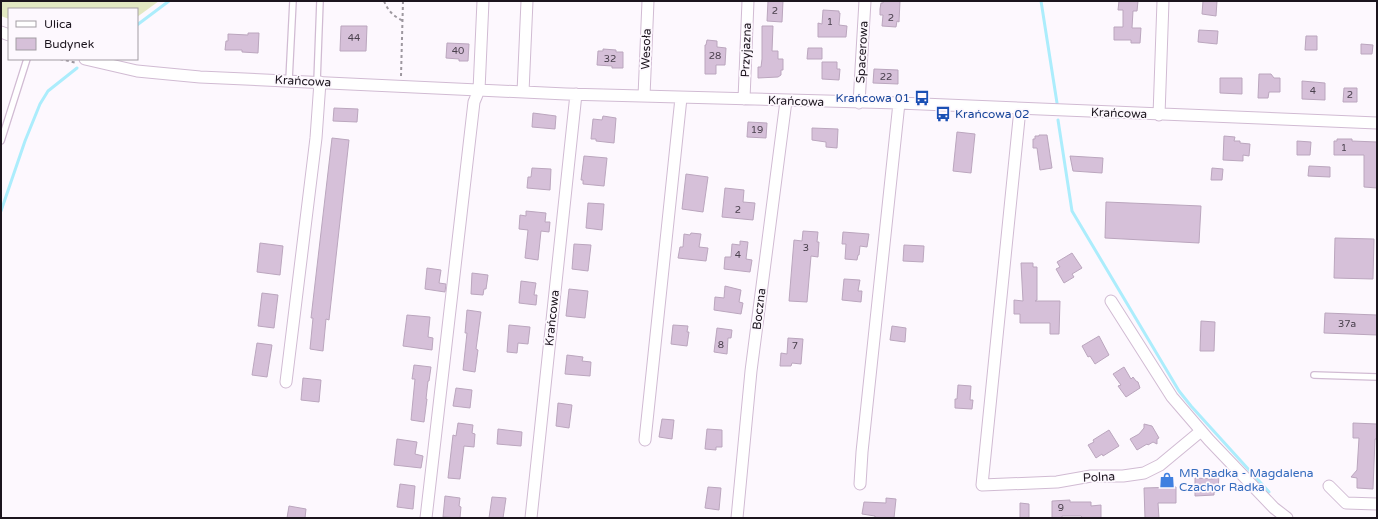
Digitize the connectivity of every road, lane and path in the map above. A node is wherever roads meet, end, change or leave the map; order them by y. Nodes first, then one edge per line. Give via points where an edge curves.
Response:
1 (293, 1) edge
2 (320, 1) edge
3 (384, 1) edge
4 (403, 1) edge
5 (483, 1) edge
6 (527, 1) edge
7 (648, 1) edge
8 (748, 1) edge
9 (865, 1) edge
10 (1163, 1) edge
11 (404, 21) junction
12 (27, 60) edge
13 (89, 60) edge
14 (289, 80) junction
15 (318, 82) junction
16 (401, 86) junction
17 (479, 90) junction
18 (523, 92) junction
19 (576, 94) junction
20 (644, 96) junction
21 (681, 98) junction
22 (744, 99) junction
23 (786, 101) junction
24 (859, 103) junction
25 (899, 103) junction
26 (1020, 109) junction
27 (1159, 115) junction
28 (1377, 123) edge
29 (1, 141) edge
30 (1111, 301) dead end
31 (1314, 375) dead end
32 (1377, 377) edge
33 (286, 382) dead end
34 (1201, 431) junction
35 (645, 440) dead end
36 (860, 484) dead end
37 (1329, 486) dead end
38 (1377, 504) edge
39 (426, 518) edge
40 (531, 518) edge
41 (738, 518) edge
42 (1287, 518) edge

1 - 14 lane
2 - 15 lane
3 - 11 path via 391,13
4 - 11 path
5 - 17 street
6 - 18 street
7 - 20 street, Wesoła
8 - 22 street, Przyjazna
9 - 24 street, Spacerowa
10 - 27 street, Krańcowa
11 - 16 path
12 - 29 lane
13 - 14 street, Krańcowa via 137,72
14 - 15 street, Krańcowa
15 - 16 street, Krańcowa
15 - 33 street via 316,138
16 - 17 street, Krańcowa
17 - 18 street, Krańcowa
17 - 39 street via 474,102
18 - 19 street, Krańcowa
19 - 20 street, Krańcowa
19 - 40 street, Krańcowa
20 - 21 street, Krańcowa
21 - 22 street, Krańcowa
21 - 35 street
22 - 23 street, Krańcowa
23 - 24 street, Krańcowa
23 - 41 street, Boczna via 751,371
24 - 25 street, Krańcowa
25 - 26 street, Krańcowa
25 - 36 street
26 - 27 street, Krańcowa
26 - 34 street, Polna via 982,485 1057,482 1091,476 1144,473 1160,465
27 - 28 street, Krańcowa
30 - 34 street via 1172,397
31 - 32 lane
34 - 42 street via 1274,508
37 - 38 street via 1346,503

